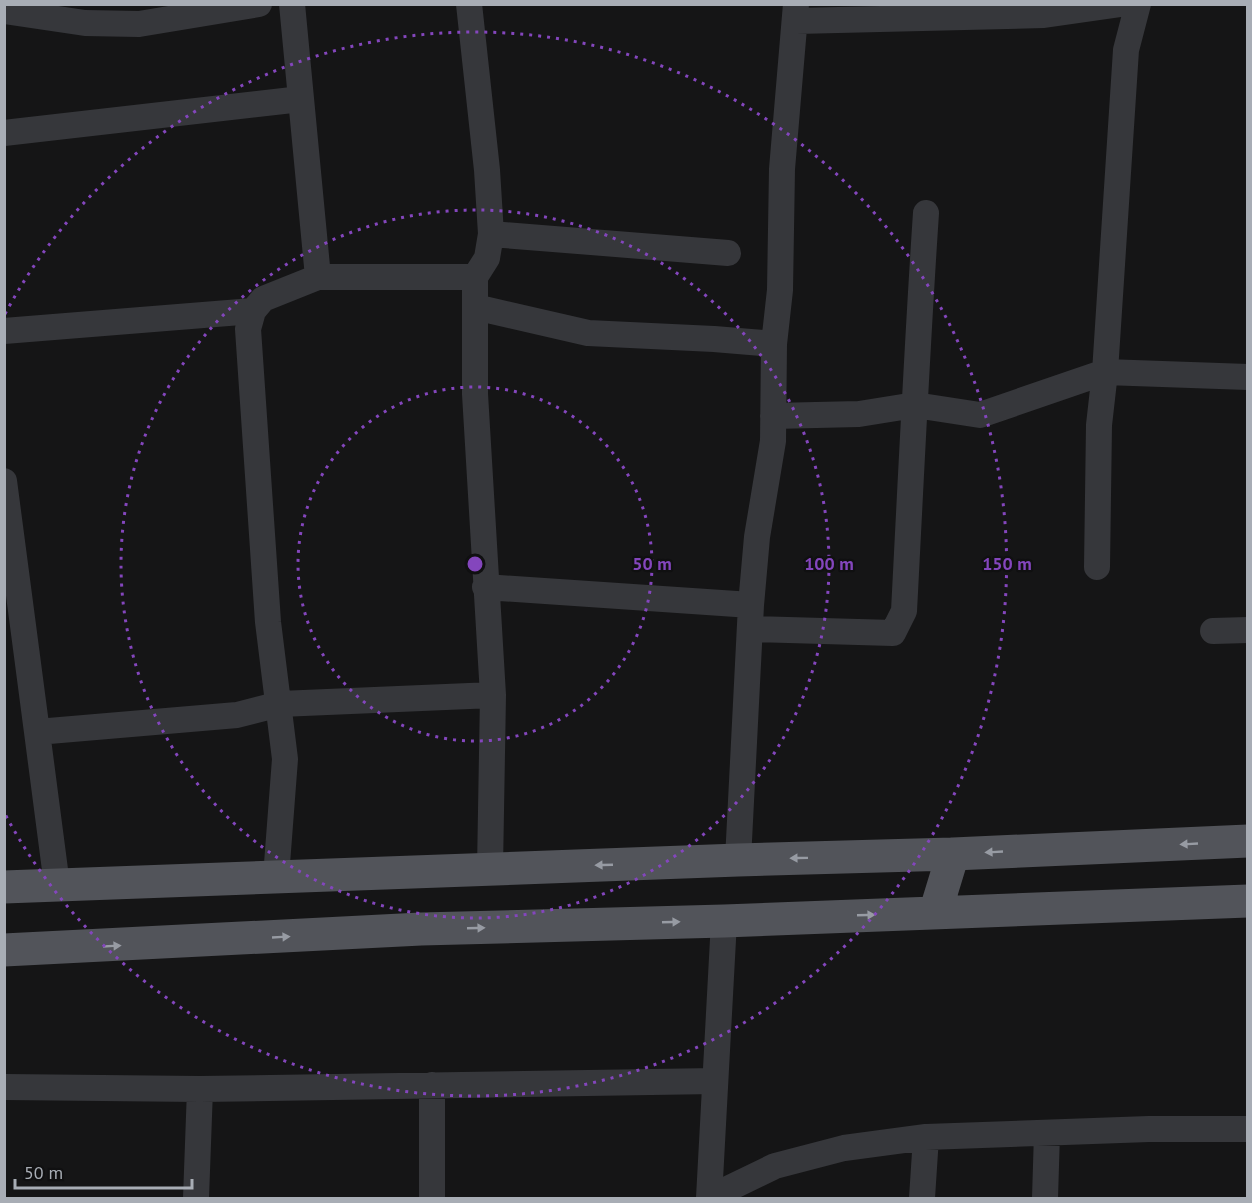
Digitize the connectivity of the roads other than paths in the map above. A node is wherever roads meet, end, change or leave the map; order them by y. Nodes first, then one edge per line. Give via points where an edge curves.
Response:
1 (259, 4) edge
2 (292, 4) edge
3 (470, 4) edge
4 (1121, 4) edge
5 (1138, 4) edge
6 (4, 11) edge
7 (942, 11) edge
8 (796, 13) edge
9 (301, 99) junction
10 (4, 133) edge
11 (926, 213) dead end
12 (491, 234) junction
13 (728, 253) dead end
14 (318, 277) junction
15 (475, 277) junction
16 (475, 307) junction
17 (253, 311) junction
18 (4, 331) edge
19 (774, 344) junction
20 (1105, 372) junction
21 (1248, 377) edge
22 (915, 405) junction
23 (773, 416) junction
24 (4, 481) edge
25 (1097, 567) dead end
26 (485, 587) junction
27 (750, 617) junction
28 (1248, 630) edge
29 (1213, 631) dead end
30 (493, 695) junction
31 (280, 704) junction
32 (37, 732) junction
33 (1248, 841) edge
34 (953, 854) junction
35 (738, 860) junction
36 (490, 869) junction
37 (276, 877) junction
38 (57, 885) junction
39 (4, 887) edge
40 (1248, 901) edge
41 (935, 913) junction
42 (724, 921) junction
43 (4, 950) edge
44 (715, 1081) junction
45 (432, 1086) junction
46 (4, 1087) edge
47 (200, 1089) junction
48 (1248, 1128) edge
49 (1047, 1133) junction
50 (926, 1137) junction
51 (196, 1198) edge
52 (432, 1198) edge
53 (709, 1198) edge
54 (922, 1198) edge
55 (1045, 1198) edge

1 - 6 street via 139,24 86,22
2 - 9 street
3 - 12 street
4 - 7 street via 1044,15
5 - 20 street via 1126,50
7 - 8 street
8 - 19 street via 782,169 780,290
9 - 10 street
9 - 14 street
11 - 22 street
12 - 13 street
12 - 15 street via 487,258
14 - 15 street
14 - 17 street via 262,299
15 - 16 street
16 - 19 street via 588,333
16 - 26 street via 475,394
17 - 18 street
17 - 31 street via 248,329 268,622
19 - 23 street
20 - 21 street
20 - 22 street via 980,415
20 - 25 street via 1099,425
22 - 23 street via 859,414
22 - 27 street via 904,611 893,633
23 - 27 street
24 - 32 street
26 - 27 street
26 - 30 street
27 - 35 street
28 - 29 street
30 - 31 street
30 - 36 street
31 - 32 street via 237,715
31 - 37 street via 285,759
32 - 38 street
33 -> 34 main road
34 -> 35 main road
34 - 41 main road
35 -> 36 main road
36 - 37 main road
37 - 38 main road
38 - 39 main road
40 - 41 main road
42 -> 41 main road
43 -> 42 main road via 421,929
42 - 44 street
44 - 45 street
44 - 53 street
45 - 47 street
45 - 52 street
46 - 47 street
47 - 51 street
48 - 49 street
49 - 50 street
49 - 55 street
50 - 53 street via 844,1148 775,1166
50 - 54 street

